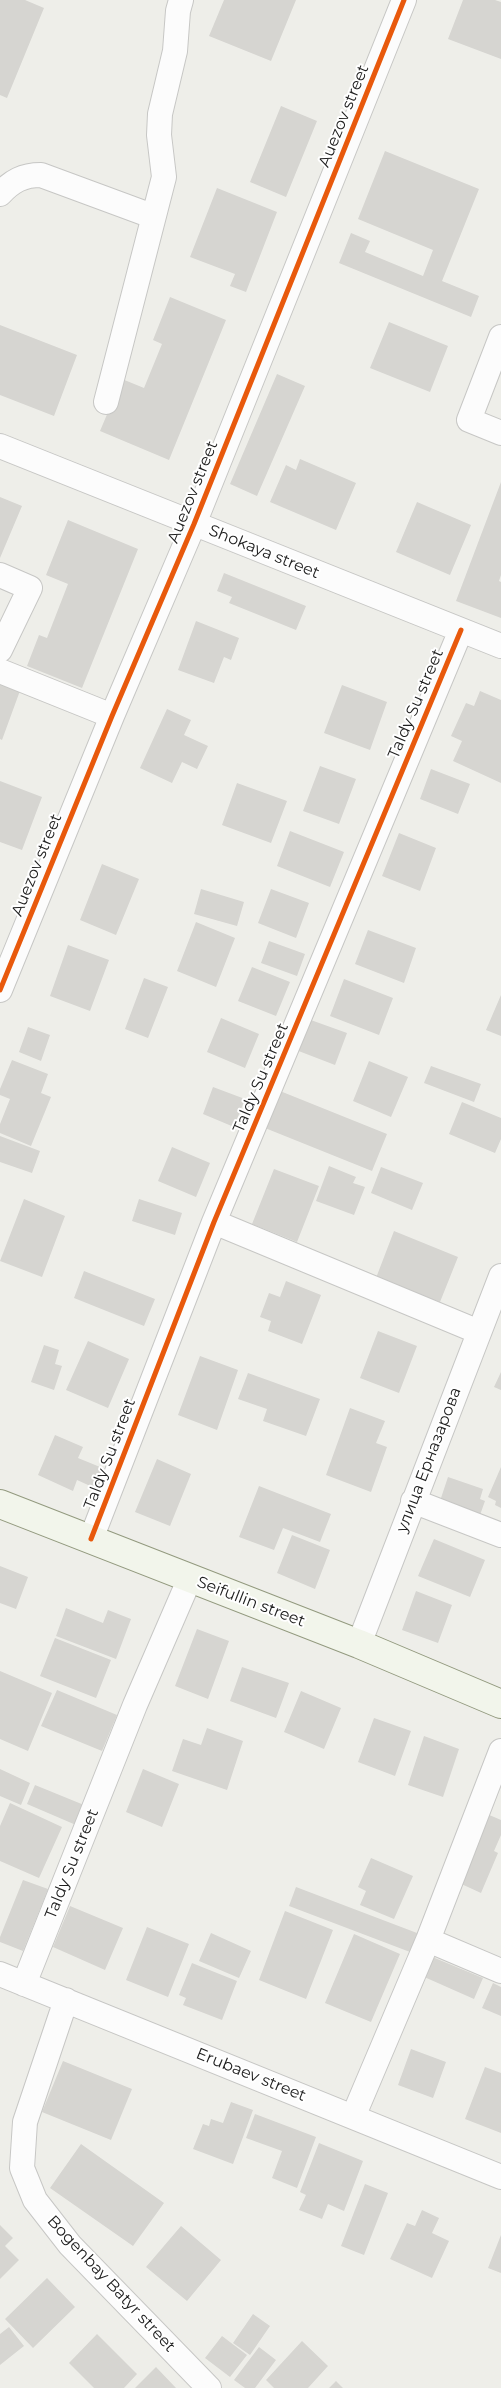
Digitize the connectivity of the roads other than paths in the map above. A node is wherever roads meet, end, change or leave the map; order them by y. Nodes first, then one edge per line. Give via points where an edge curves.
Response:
1 (181, 0) edge
2 (404, 0) edge
3 (0, 194) edge
4 (152, 216) junction
5 (501, 337) edge
6 (106, 402) dead end
7 (501, 433) edge
8 (0, 446) edge
9 (194, 524) junction
10 (0, 576) edge
11 (461, 630) junction
12 (501, 646) edge
13 (0, 650) edge
14 (0, 671) edge
15 (112, 716) junction
16 (0, 990) edge
17 (214, 1222) junction
18 (501, 1276) edge
19 (479, 1332) junction
20 (413, 1501) junction
21 (0, 1504) edge
22 (501, 1536) edge
23 (91, 1539) junction
24 (190, 1578) junction
25 (359, 1644) junction
26 (501, 1704) edge
27 (501, 1751) edge
28 (428, 1940) junction
29 (501, 1971) edge
30 (0, 1974) edge
31 (24, 1984) junction
32 (66, 2000) junction
33 (353, 2117) junction
34 (501, 2177) edge
35 (209, 2388) edge

1 - 4 street via 175,51 160,114 164,177
2 - 9 street, Auezov street
3 - 4 street via 14,181 41,175
4 - 6 street
5 - 7 street via 469,420
8 - 9 street, Shokaya street
9 - 11 street, Shokaya street
9 - 15 street, Auezov street
10 - 13 street via 30,588
11 - 12 street, Shokaya street
11 - 17 street, Taldy Su street
14 - 15 street
15 - 16 street, Auezov street
17 - 19 street
17 - 23 street, Taldy Su street
18 - 19 street, улица Ерназарова
19 - 20 street, улица Ерназарова
20 - 22 street
20 - 25 street, улица Ерназарова
21 - 23 main road, Seifullin street
23 - 24 main road, Seifullin street
24 - 25 main road, Seifullin street
24 - 31 street, Taldy Su street via 135,1705
25 - 26 main road, Seifullin street
27 - 28 street
28 - 29 street
28 - 33 street
30 - 31 street, Erubaev street
31 - 32 street, Erubaev street
32 - 33 street, Erubaev street
32 - 35 street, Bogenbay Batyr street via 25,2122 22,2168 35,2200 70,2245
33 - 34 street, Erubaev street

